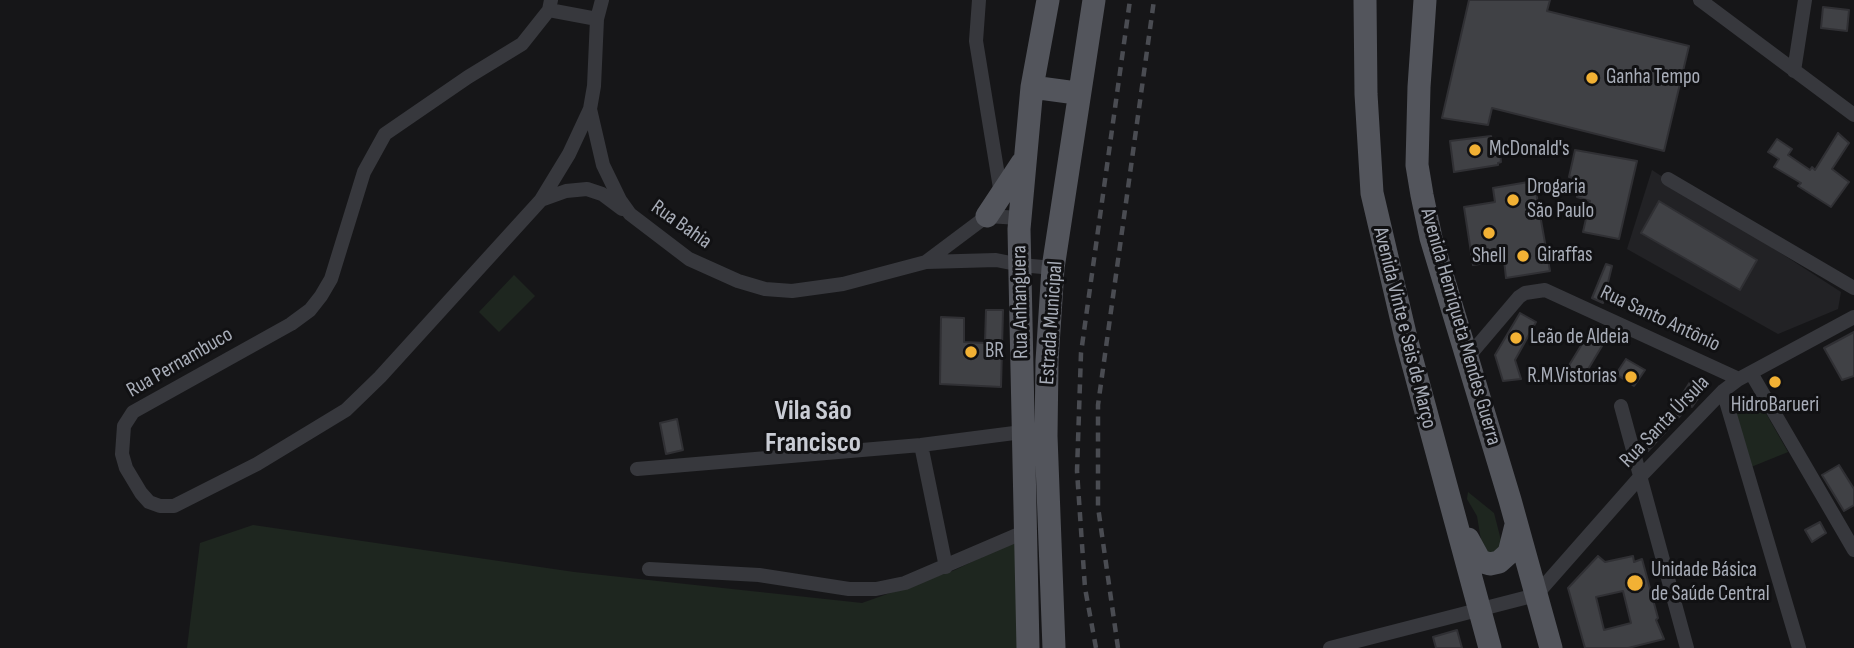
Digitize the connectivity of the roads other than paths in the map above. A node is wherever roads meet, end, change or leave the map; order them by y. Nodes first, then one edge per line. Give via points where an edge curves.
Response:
1 (602, 0) edge
2 (979, 0) edge
3 (1048, 0) edge
4 (1084, 0) edge
5 (1094, 0) edge
6 (1366, 0) edge
7 (1425, 0) edge
8 (1700, 0) edge
9 (1805, 0) edge
10 (550, 5) edge
11 (597, 19) junction
12 (1794, 71) junction
13 (1032, 87) junction
14 (1069, 92) junction
15 (590, 108) junction
16 (1854, 115) edge
17 (1024, 160) junction
18 (1067, 175) junction
19 (1668, 179) dead end
20 (1001, 195) junction
21 (541, 200) junction
22 (630, 214) junction
23 (987, 216) junction
24 (1019, 223) junction
25 (1055, 260) junction
26 (926, 262) junction
27 (1021, 265) junction
28 (1854, 288) edge
29 (1854, 317) edge
30 (1468, 357) junction
31 (1745, 376) junction
32 (1723, 391) junction
33 (1621, 406) dead end
34 (1022, 432) junction
35 (921, 445) junction
36 (637, 469) dead end
37 (1640, 477) junction
38 (1453, 511) junction
39 (1516, 522) junction
40 (1024, 532) junction
41 (1854, 550) edge
42 (946, 567) junction
43 (649, 569) dead end
44 (1536, 595) junction
45 (1479, 609) junction
46 (1028, 648) edge
47 (1054, 648) edge
48 (1330, 648) edge
49 (1490, 648) edge
50 (1550, 648) edge
51 (1687, 648) edge
52 (1799, 648) edge

1 - 11 street, Rua Bahia
2 - 20 street via 976,41
3 - 13 main road, Rua Anhanguera
4 - 14 main road
5 - 18 main road, Estrada Municipal
6 - 38 main road, Avenida Vinte e Seis de Março via 1372,193
7 - 30 main road, Avenida Henriqueta Mendes Guerra via 1417,165 1431,238
8 - 12 street
9 - 12 street
10 - 11 street
10 - 21 street, Rua Pernambuco via 522,44 385,134 364,172 331,279 310,310 133,412 124,426 122,454 141,493 160,506 181,503 346,410
11 - 15 street, Rua Bahia
12 - 16 street
13 - 14 main road
13 - 17 main road, Rua Anhanguera
14 - 18 main road via 1063,149
15 - 21 street, Rua Pernambuco
15 - 22 street, Rua Bahia via 603,165
17 - 20 main road
17 - 24 main road, Rua Anhanguera
18 - 25 main road, Estrada Municipal
19 - 28 street
20 - 23 main road
21 - 22 street via 587,189
22 - 26 street, Rua Bahia via 689,259 765,289 820,289
23 - 24 street
23 - 26 street
24 - 25 main road via 1026,242
24 - 27 main road, Rua Anhanguera
25 - 27 street
25 - 47 main road, Estrada Municipal via 1046,436
26 - 27 street via 996,260
27 - 34 main road, Rua Anhanguera
29 - 31 street, Rua Santa Úrsula
30 - 31 street, Rua Santo Antônio via 1519,297 1545,290
30 - 39 main road, Avenida Henriqueta Mendes Guerra
31 - 32 street, Rua Santa Úrsula
31 - 41 street
32 - 37 street, Rua Santa Úrsula
32 - 52 street
33 - 37 street
34 - 35 street
34 - 40 main road, Rua Anhanguera
35 - 36 street
35 - 42 street
37 - 44 street, Rua Santa Úrsula
37 - 51 street
38 - 39 main road via 1476,557 1485,564 1506,557
38 - 45 main road, Avenida Vinte e Seis de Março
39 - 44 main road, Avenida Henriqueta Mendes Guerra
40 - 42 street
40 - 46 main road, Rua Anhanguera
42 - 43 street via 876,589 759,575
44 - 45 street
44 - 50 main road, Avenida Henriqueta Mendes Guerra
45 - 48 street
45 - 49 main road, Avenida Vinte e Seis de Março

